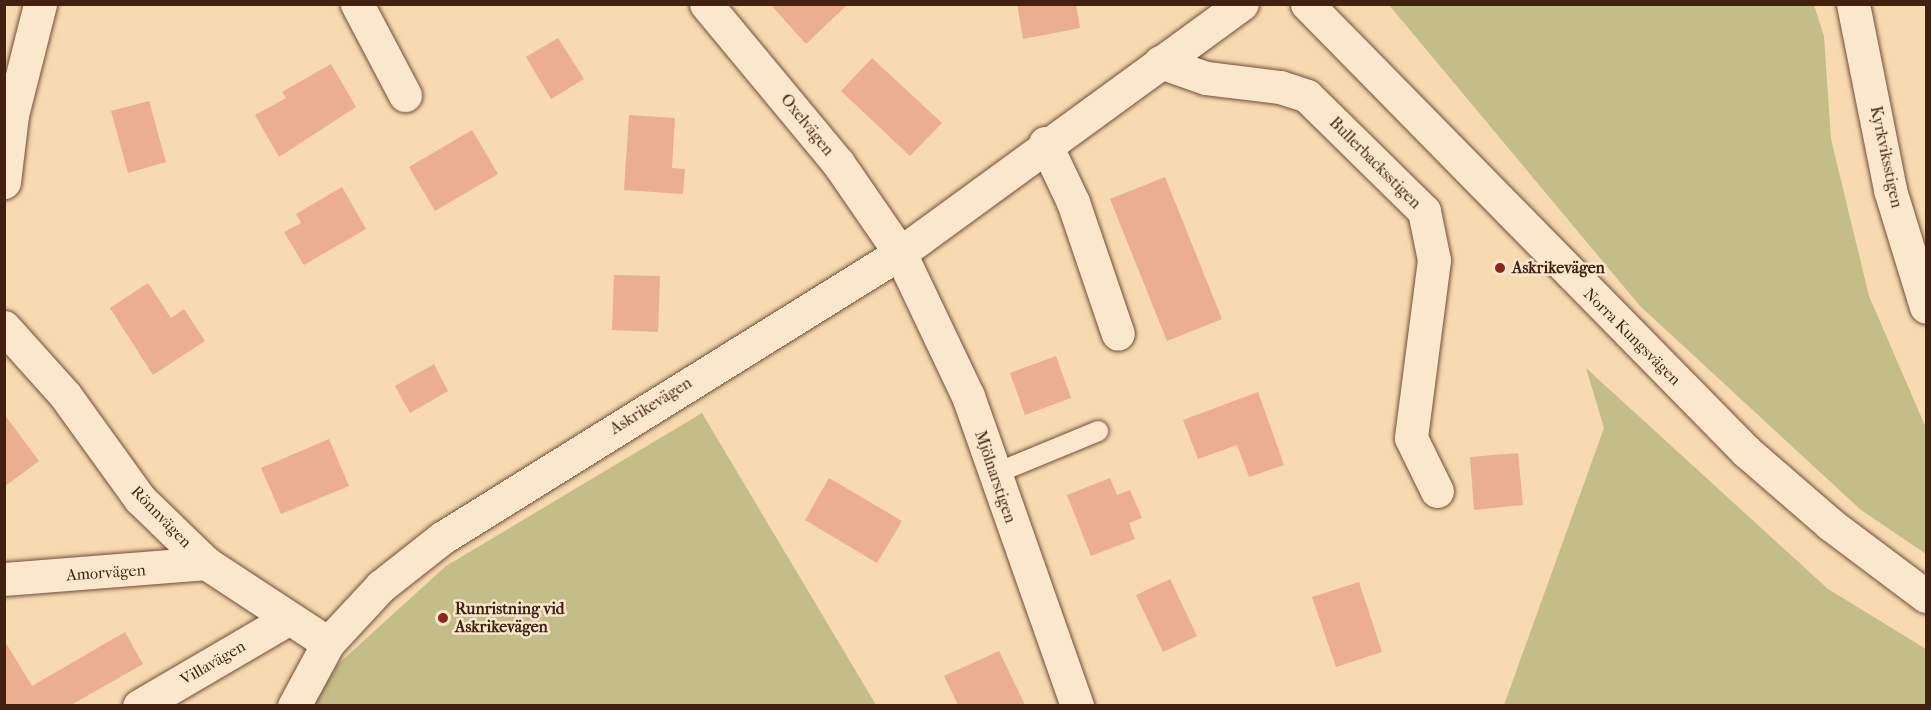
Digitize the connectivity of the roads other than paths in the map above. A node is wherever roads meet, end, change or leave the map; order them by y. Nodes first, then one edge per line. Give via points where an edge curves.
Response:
1 (40, 4) edge
2 (357, 4) edge
3 (706, 4) edge
4 (1242, 4) edge
5 (1307, 4) edge
6 (1853, 4) edge
7 (1160, 62) junction
8 (405, 95) dead end
9 (1045, 143) junction
10 (4, 182) edge
11 (900, 253) junction
12 (1926, 307) edge
13 (4, 327) edge
14 (1118, 334) dead end
15 (1098, 432) dead end
16 (992, 474) junction
17 (1437, 491) dead end
18 (206, 563) junction
19 (4, 579) edge
20 (1926, 596) edge
21 (286, 620) junction
22 (328, 644) junction
23 (139, 705) edge
24 (294, 705) edge
25 (1077, 705) edge

1 - 10 street via 12,115
2 - 8 street
3 - 11 street, Oxelvägen via 838,163
4 - 7 street, Askrikevägen
5 - 20 street, Norra Kungsvägen via 1748,452 1830,524
6 - 12 street, Kyrkviksstigen via 1890,190
7 - 9 street, Askrikevägen
7 - 17 street, Bullerbacksstigen via 1206,78 1280,87 1307,96 1424,212 1434,260 1411,438
9 - 11 street, Askrikevägen
9 - 14 street via 1073,202
11 - 16 street, Mjölnarstigen via 968,396
11 - 22 street, Askrikevägen via 442,538 381,586
13 - 18 street, Rönnvägen via 65,395 140,499
15 - 16 lane
16 - 25 street, Mjölnarstigen via 1074,684
18 - 19 street, Amorvägen
18 - 21 street, Rönnvägen
21 - 22 street, Rönnvägen
21 - 23 street, Villavägen
22 - 24 street, Askrikevägen

